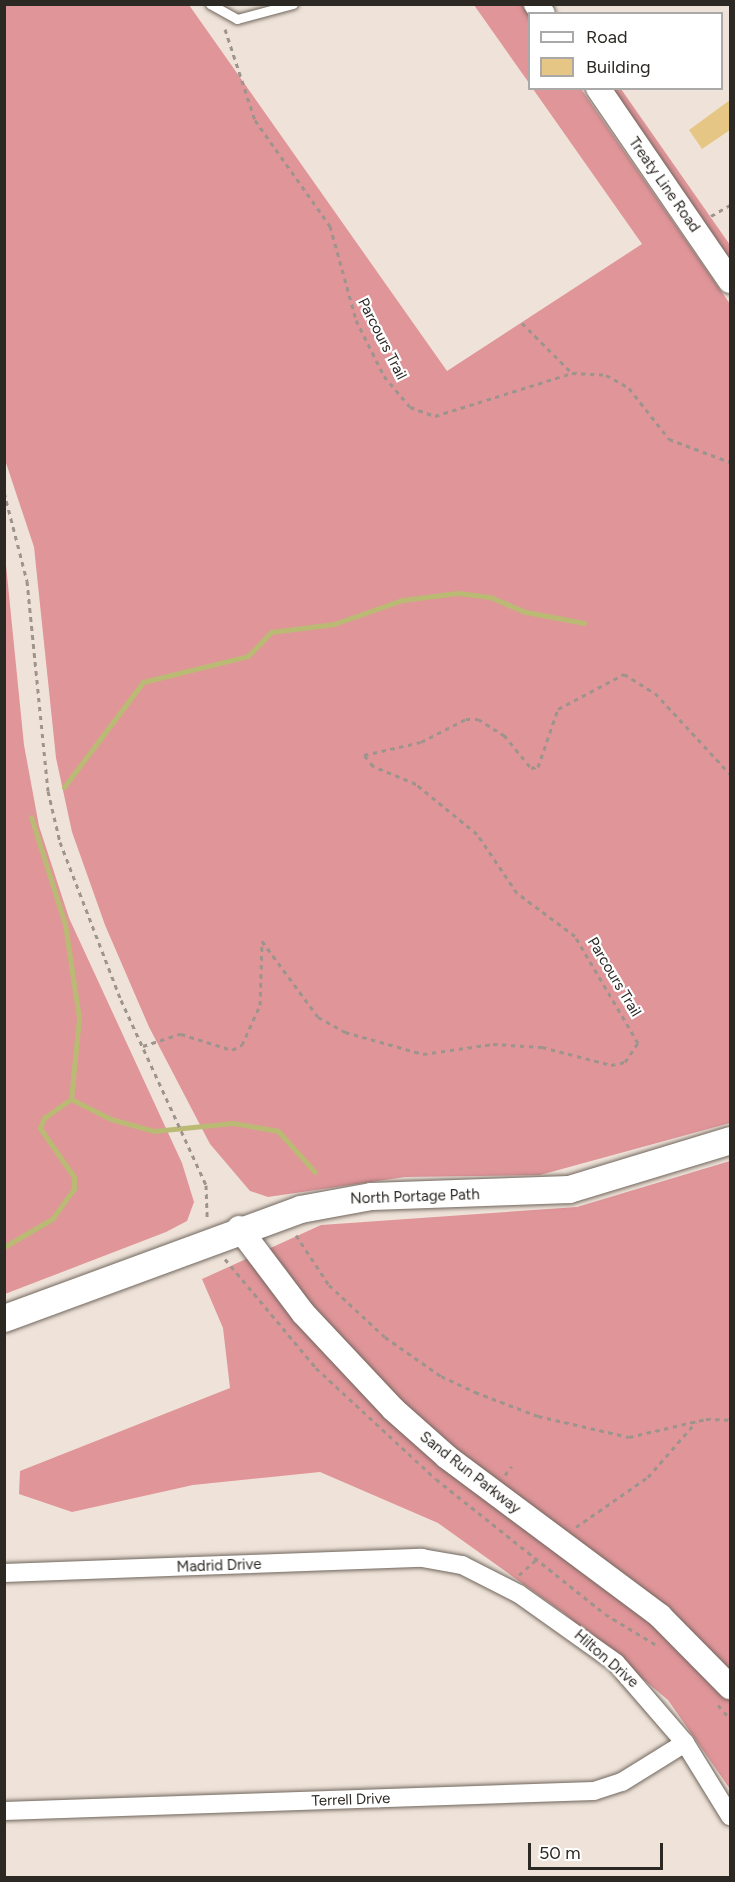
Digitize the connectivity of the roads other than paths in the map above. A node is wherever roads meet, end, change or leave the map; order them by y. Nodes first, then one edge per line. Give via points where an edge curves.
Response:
1 (210, 4) edge
2 (293, 4) edge
3 (598, 90) edge
4 (730, 281) edge
5 (730, 1140) edge
6 (239, 1228) junction
7 (4, 1318) edge
8 (433, 1559) joint
9 (4, 1573) edge
10 (730, 1686) edge
11 (685, 1743) junction
12 (4, 1812) edge
13 (730, 1816) edge

1 - 2 lane via 223,15 237,19
3 - 4 street, Treaty Line Road
5 - 6 main road, North Portage Path via 569,1189 371,1196
6 - 7 main road, North Portage Path
6 - 10 street, Sand Run Parkway via 303,1313 393,1409 447,1457 665,1621
8 - 9 street, Madrid Drive
8 - 11 street, Hilton Drive via 462,1565 508,1589 616,1663
11 - 12 street, Terrell Drive via 622,1782 594,1791
11 - 13 street, Hilton Drive

